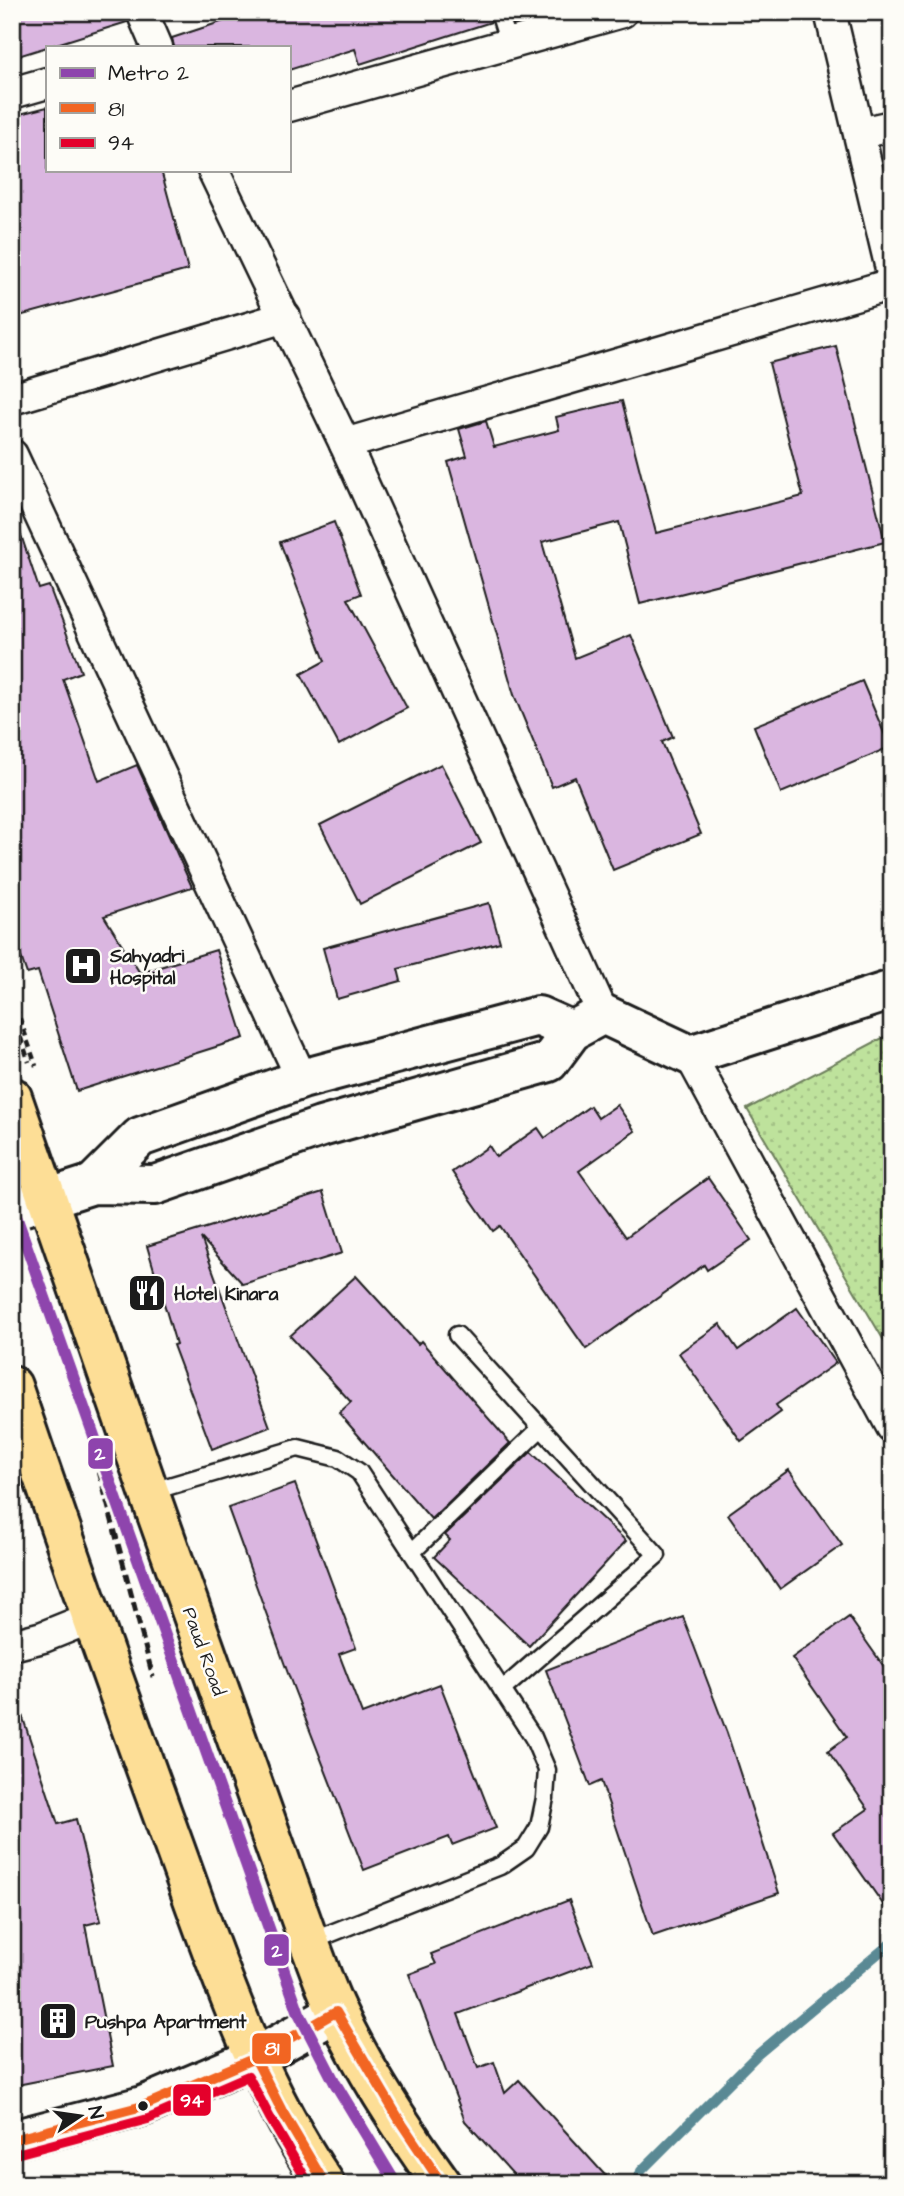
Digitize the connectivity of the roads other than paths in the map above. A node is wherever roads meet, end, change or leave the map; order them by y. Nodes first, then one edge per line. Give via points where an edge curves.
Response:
1 (142, 12) edge
2 (499, 12) edge
3 (622, 12) edge
4 (830, 12) edge
5 (509, 44) junction
6 (157, 46) edge
7 (46, 83) edge
8 (12, 93) edge
9 (290, 106) edge
10 (892, 126) edge
11 (860, 133) junction
12 (215, 172) edge
13 (892, 273) edge
14 (892, 284) edge
15 (285, 317) junction
16 (12, 399) edge
17 (345, 444) junction
18 (12, 455) edge
19 (892, 989) edge
20 (587, 1023) junction
21 (690, 1055) junction
22 (302, 1079) junction
23 (26, 1086) edge
24 (93, 1184) junction
25 (48, 1198) junction
26 (12, 1210) edge
27 (457, 1335) dead end
28 (12, 1386) edge
29 (541, 1427) junction
30 (892, 1427) edge
31 (149, 1492) junction
32 (412, 1552) junction
33 (90, 1618) junction
34 (12, 1645) edge
35 (502, 1690) junction
36 (309, 1942) junction
37 (337, 2012) junction
38 (255, 2058) junction
39 (12, 2140) edge
40 (325, 2184) edge
41 (442, 2184) edge

1 - 6 street
2 - 5 lane
3 - 5 street
4 - 11 street
5 - 9 street
7 - 8 street
10 - 11 street
11 - 13 street
12 - 15 street
14 - 17 street
15 - 16 street
15 - 17 street
17 - 20 street
18 - 22 street
19 - 21 street
20 - 21 street
20 - 22 street via 538,1016
20 - 24 street via 549,1062 309,1131 155,1185
21 - 30 street
22 - 24 street via 140,1137
23 - 25 main road, Paud Road
24 - 25 street
25 - 26 street
25 - 31 main road, Paud Road
27 - 29 lane
28 - 33 main road
29 - 32 lane
29 - 35 lane via 657,1555
31 - 32 lane via 298,1448 318,1451 359,1472
31 - 36 main road, Paud Road
32 - 35 lane
33 - 34 street
33 - 38 main road
35 - 36 lane via 533,1737 547,1770 539,1827 526,1848 500,1866
36 - 37 main road, Paud Road
37 - 38 street
37 - 41 main road, Paud Road via 377,2085
38 - 39 street via 143,2106
38 - 40 main road

